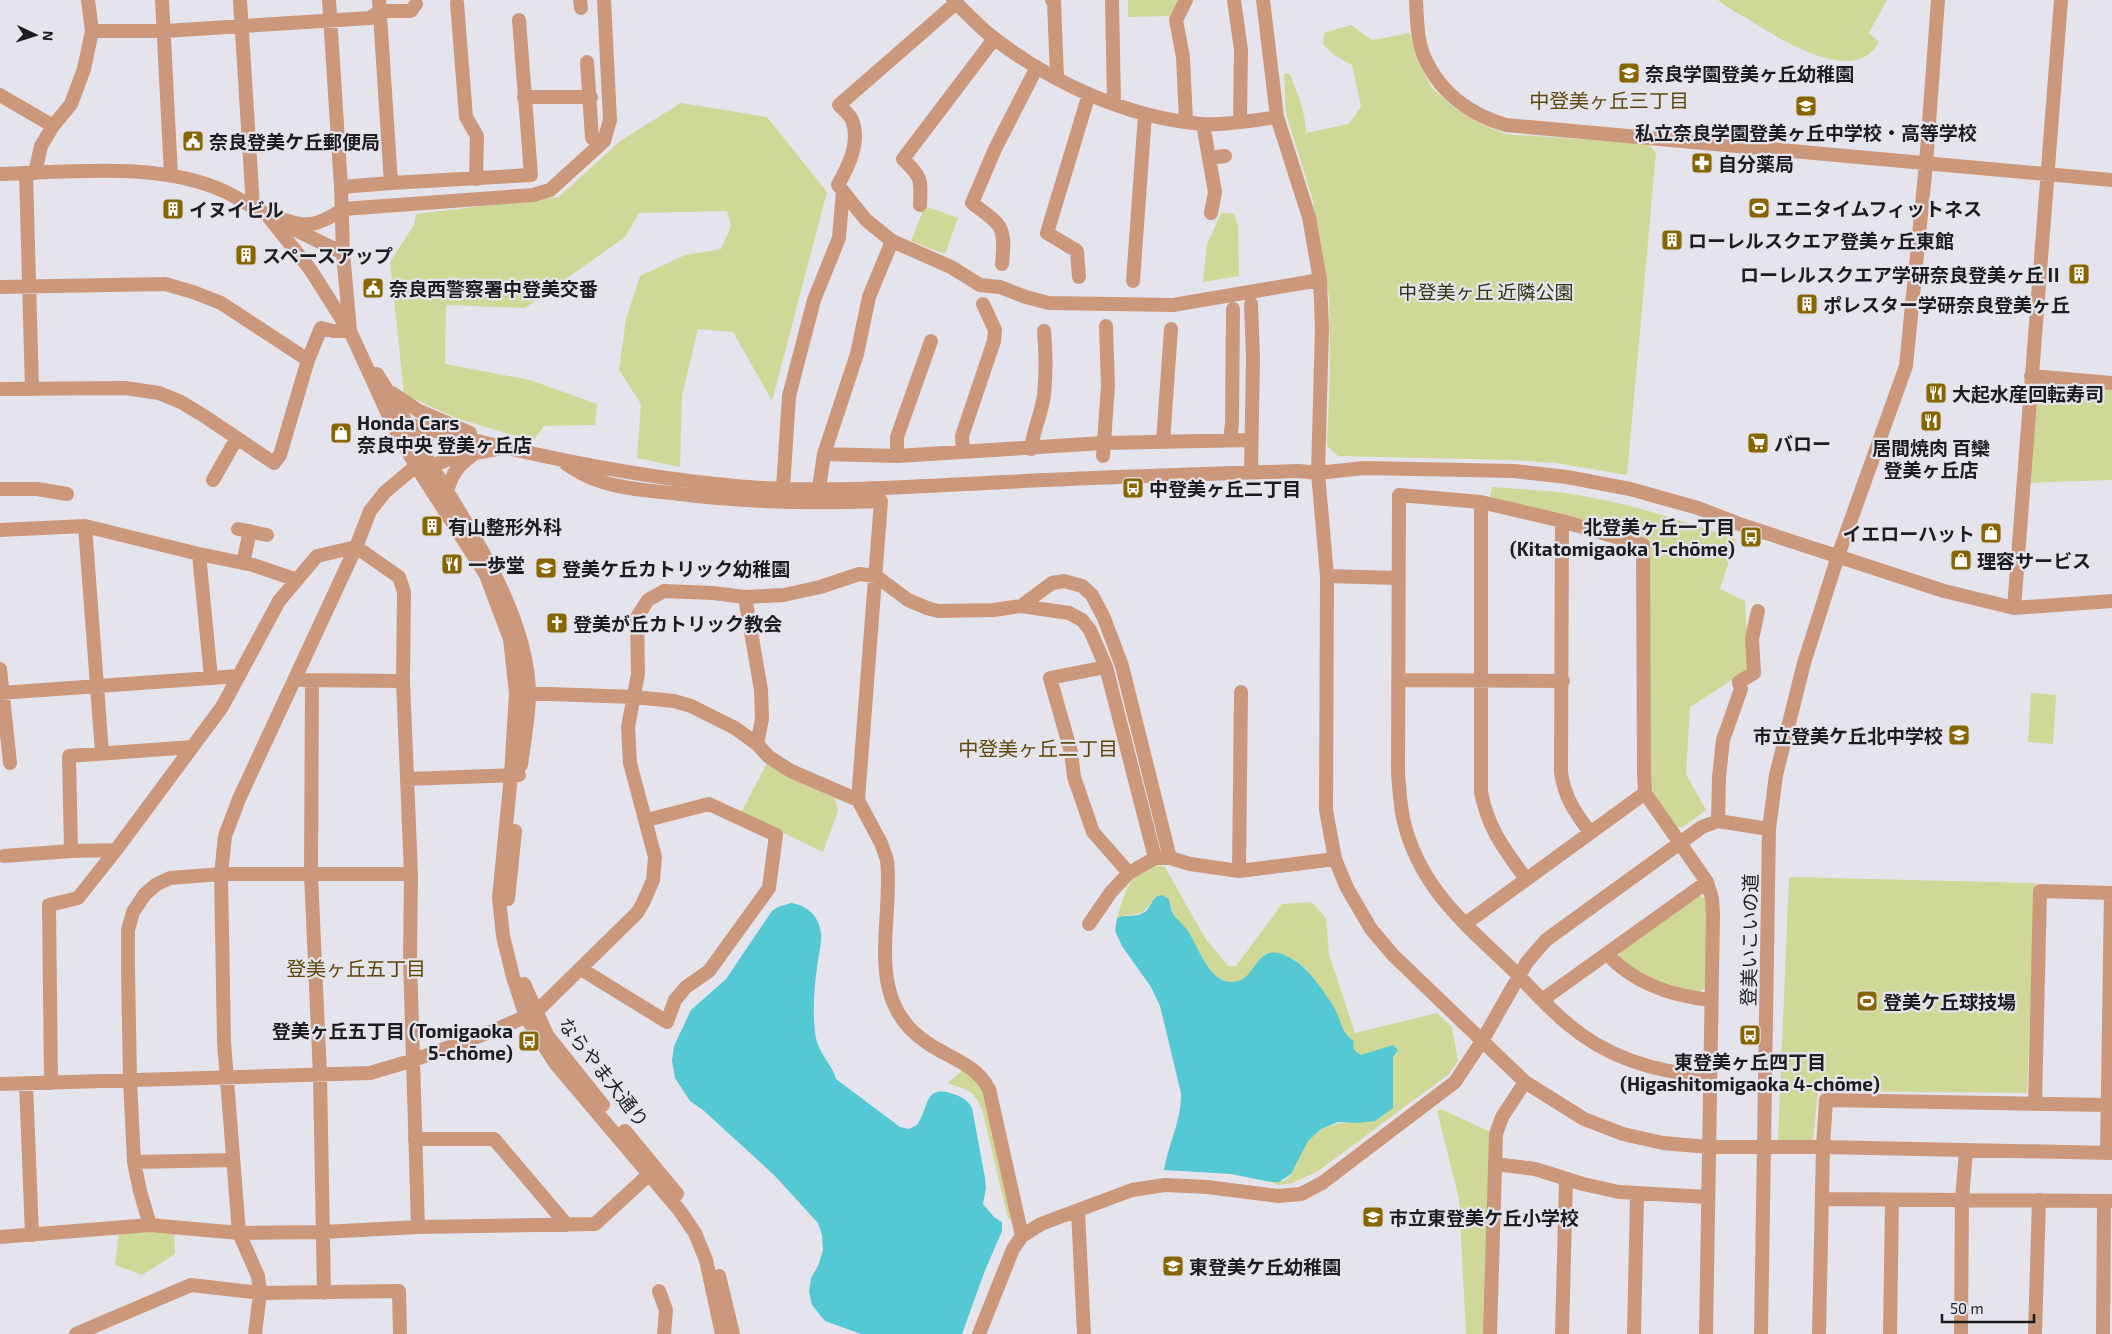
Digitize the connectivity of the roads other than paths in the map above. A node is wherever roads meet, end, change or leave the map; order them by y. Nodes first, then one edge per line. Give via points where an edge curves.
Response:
1 (88, 0) edge
2 (162, 0) edge
3 (240, 0) edge
4 (329, 0) edge
5 (604, 0) edge
6 (1052, 0) edge
7 (1112, 0) edge
8 (1186, 0) edge
9 (1234, 0) edge
10 (1262, 0) edge
11 (1416, 0) edge
12 (1938, 0) edge
13 (2061, 0) edge
14 (955, 1) edge
15 (457, 3) dead end
16 (416, 4) dead end
17 (380, 6) edge
18 (330, 19) junction
19 (519, 20) dead end
20 (241, 25) junction
21 (92, 31) junction
22 (164, 31) junction
23 (994, 38) junction
24 (587, 62) dead end
25 (1037, 67) junction
26 (1057, 77) junction
27 (1089, 94) junction
28 (0, 95) edge
29 (590, 96) junction
30 (524, 97) junction
31 (1114, 103) junction
32 (1145, 115) junction
33 (1277, 118) junction
34 (1186, 121) junction
35 (1240, 121) junction
36 (1203, 124) junction
37 (53, 126) junction
38 (592, 138) dead end
39 (1225, 156) dead end
40 (1209, 158) junction
41 (1926, 164) junction
42 (30, 173) junction
43 (0, 174) edge
44 (2049, 174) junction
45 (171, 175) junction
46 (476, 179) junction
47 (2112, 180) edge
48 (391, 183) junction
49 (341, 187) junction
50 (843, 191) junction
51 (920, 205) dead end
52 (253, 208) junction
53 (342, 210) junction
54 (1211, 213) dead end
55 (267, 215) junction
56 (343, 232) junction
57 (286, 239) junction
58 (892, 241) junction
59 (322, 243) junction
60 (343, 253) junction
61 (1002, 264) dead end
62 (1079, 277) dead end
63 (1320, 280) junction
64 (1133, 281) dead end
65 (30, 286) junction
66 (0, 287) edge
67 (983, 304) dead end
68 (1251, 304) dead end
69 (1233, 309) dead end
70 (1106, 326) dead end
71 (1171, 329) dead end
72 (1044, 331) dead end
73 (350, 332) junction
74 (931, 341) dead end
75 (308, 360) junction
76 (2031, 376) junction
77 (2112, 383) edge
78 (0, 389) edge
79 (32, 389) junction
80 (389, 392) junction
81 (400, 424) junction
82 (237, 438) junction
83 (1230, 440) junction
84 (1251, 440) junction
85 (1163, 442) junction
86 (503, 447) junction
87 (1031, 449) junction
88 (1103, 450) junction
89 (963, 452) junction
90 (476, 453) junction
91 (824, 454) junction
92 (897, 456) junction
93 (553, 457) junction
94 (416, 466) junction
95 (432, 466) junction
96 (1251, 472) junction
97 (1318, 472) junction
98 (213, 480) dead end
99 (783, 488) junction
100 (819, 488) junction
101 (0, 489) edge
102 (447, 491) junction
103 (68, 494) dead end
104 (1481, 502) junction
105 (1562, 521) junction
106 (85, 526) junction
107 (0, 530) edge
108 (267, 535) dead end
109 (356, 547) junction
110 (199, 554) junction
111 (1838, 556) junction
112 (243, 563) junction
113 (876, 576) junction
114 (1327, 576) junction
115 (1398, 578) junction
116 (297, 580) junction
117 (745, 597) junction
118 (2112, 601) edge
119 (1021, 606) junction
120 (2014, 608) junction
121 (1758, 611) dead end
122 (1106, 667) junction
123 (0, 669) edge
124 (239, 676) junction
125 (211, 678) junction
126 (294, 679) junction
127 (1398, 680) junction
128 (1480, 680) junction
129 (312, 681) junction
130 (403, 681) junction
131 (1563, 681) junction
132 (98, 685) junction
133 (1241, 692) dead end
134 (1, 693) edge
135 (522, 693) junction
136 (634, 697) junction
137 (757, 744) junction
138 (192, 747) junction
139 (102, 753) junction
140 (10, 763) dead end
141 (516, 775) junction
142 (407, 779) junction
143 (1646, 793) junction
144 (858, 800) junction
145 (647, 820) junction
146 (1718, 821) junction
147 (1769, 829) junction
148 (1590, 832) junction
149 (1680, 844) junction
150 (116, 850) junction
151 (71, 851) junction
152 (4, 856) dead end
153 (1155, 858) junction
154 (1170, 858) junction
155 (1335, 858) junction
156 (1239, 871) junction
157 (1129, 873) junction
158 (221, 874) junction
159 (411, 874) junction
160 (311, 875) junction
161 (1526, 879) junction
162 (1706, 882) junction
163 (2112, 893) edge
164 (1089, 924) dead end
165 (1465, 924) junction
166 (1607, 954) junction
167 (580, 969) junction
168 (1518, 976) junction
169 (1542, 1000) junction
170 (1711, 1000) junction
171 (531, 1015) junction
172 (1482, 1041) junction
173 (2110, 1048) edge
174 (414, 1060) junction
175 (320, 1075) junction
176 (1710, 1076) junction
177 (226, 1078) junction
178 (130, 1080) junction
179 (1525, 1082) junction
180 (26, 1083) junction
181 (51, 1083) junction
182 (0, 1084) edge
183 (2035, 1102) junction
184 (2108, 1105) junction
185 (415, 1140) junction
186 (1708, 1147) junction
187 (1823, 1147) junction
188 (1764, 1148) junction
189 (1966, 1151) junction
190 (2109, 1153) edge
191 (233, 1160) junction
192 (134, 1162) junction
193 (1495, 1164) junction
194 (653, 1171) junction
195 (1566, 1179) junction
196 (1637, 1195) junction
197 (1708, 1197) junction
198 (1822, 1199) junction
199 (1962, 1199) junction
200 (1892, 1200) junction
201 (2038, 1200) junction
202 (2108, 1201) edge
203 (1078, 1210) junction
204 (567, 1224) junction
205 (150, 1225) junction
206 (418, 1227) junction
207 (323, 1232) junction
208 (239, 1233) junction
209 (32, 1234) junction
210 (0, 1236) edge
211 (1022, 1236) junction
212 (659, 1291) dead end
213 (260, 1292) junction
214 (324, 1293) junction
215 (76, 1334) edge
216 (255, 1334) edge
217 (400, 1334) edge
218 (664, 1334) edge
219 (722, 1334) edge
220 (733, 1334) edge
221 (979, 1334) edge
222 (1084, 1334) edge
223 (1490, 1334) edge
224 (1562, 1334) edge
225 (1634, 1334) edge
226 (1706, 1334) edge
227 (1761, 1334) edge
228 (1819, 1334) edge
229 (1890, 1334) edge
230 (1961, 1334) edge
231 (2035, 1334) edge
232 (2103, 1334) edge

1 - 21 street
2 - 22 street
3 - 20 street
4 - 18 street
5 - 53 street via 610,120 604,141 550,190 533,195
6 - 26 street
7 - 31 street
8 - 34 street via 1176,20 1183,57
9 - 35 street via 1241,50
10 - 33 street
11 - 41 street via 1420,44 1426,61 1459,104 1489,120 1522,127
12 - 41 street, 登美いこいの道
13 - 44 street
14 - 23 street
14 - 50 street via 839,105 852,119 855,130 850,163 838,185
15 - 46 street via 466,117 477,136
16 - 17 street via 411,11
17 - 18 street via 370,18
17 - 48 street
18 - 20 street
18 - 49 street
19 - 30 street
20 - 22 street
20 - 52 street
21 - 22 street
21 - 37 street via 84,69 71,104
22 - 45 street
23 - 25 street
23 - 51 street via 903,159 919,175
24 - 29 street
25 - 26 street
25 - 61 street via 995,149 972,203 1001,226 1004,240
26 - 27 street
27 - 31 street
27 - 62 street via 1047,233 1076,251
28 - 37 street
29 - 30 street
29 - 38 street
30 - 46 street via 531,175
31 - 32 street
32 - 34 street
32 - 64 street
33 - 35 street
33 - 63 street via 1309,217
34 - 36 street
35 - 36 street
36 - 40 street
37 - 42 street
39 - 40 street
40 - 54 street via 1215,192
41 - 44 street
41 - 111 street, 登美いこいの道 via 1906,366
42 - 43 street
42 - 45 street via 108,171
42 - 65 street
44 - 47 street
44 - 76 street
45 - 52 street via 225,191
46 - 48 street
48 - 49 street
49 - 53 street
50 - 58 street via 866,220
50 - 99 street via 839,238 814,300 789,396
52 - 55 street
53 - 55 street via 329,219 305,226
53 - 56 street
55 - 57 street
55 - 59 street
56 - 59 street
56 - 60 street
57 - 59 street
57 - 73 street via 310,269
58 - 63 street via 951,267 980,285 1049,303 1173,304
58 - 91 street via 869,297 857,354
59 - 60 street
60 - 73 street
63 - 97 street
65 - 66 street
65 - 75 street via 165,284 221,303
65 - 79 street
67 - 89 street via 995,330 994,341 962,436
68 - 84 street
69 - 83 street
70 - 88 street via 1108,386
71 - 85 street
72 - 87 street via 1044,396
73 - 75 street via 322,328
73 - 80 street
73 - 81 street
74 - 92 street via 897,437
75 - 82 street via 280,454 274,463
76 - 77 street
76 - 120 street
78 - 79 street
79 - 82 street via 125,388 159,393 181,402
80 - 81 street
80 - 86 street via 419,411
81 - 86 street
81 - 94 street
81 - 95 street
82 - 98 street
83 - 84 street
83 - 85 street
84 - 96 street
85 - 88 street
86 - 90 street
86 - 93 street
87 - 88 street
87 - 89 street
89 - 92 street
90 - 95 street
90 - 102 street via 459,465
91 - 92 street
91 - 100 street
93 - 99 street via 638,475
93 - 113 street via 597,481 649,491 771,502 881,501
94 - 95 street
94 - 109 street via 370,511
94 - 135 street via 486,575 510,639
95 - 102 street
96 - 97 street
96 - 100 street
97 - 111 street via 1373,468 1514,471 1566,477 1690,506
97 - 114 street
99 - 100 street
101 - 103 street via 37,488
102 - 135 street via 501,587 516,626 524,659
104 - 105 street
104 - 115 street via 1399,495
104 - 128 street
105 - 131 street
105 - 143 street via 1643,545
106 - 107 street
106 - 110 street
106 - 132 street
108 - 112 street via 244,530
109 - 116 street via 318,556
109 - 126 street
109 - 130 street via 399,577 404,592
110 - 112 street
110 - 125 street
111 - 120 street via 1944,591
111 - 147 street, 登美いこいの道 via 1788,722 1776,775
112 - 116 street
113 - 117 street via 859,574 784,595
113 - 119 street via 908,600 938,611
113 - 144 street
114 - 115 street
114 - 155 street via 1326,810
115 - 127 street
116 - 124 street via 279,600
117 - 136 street via 670,590 648,600 636,624 638,662
117 - 137 street via 761,690 762,719
118 - 120 street
119 - 122 street via 1061,611 1082,620 1100,649
119 - 154 street via 1058,581 1076,583 1092,595 1122,666
121 - 146 street via 1752,639 1754,673 1739,682 1741,689 1723,740
122 - 153 street
122 - 157 street via 1050,678 1074,776 1093,832
123 - 134 street
124 - 125 street
124 - 138 street via 222,707
125 - 132 street
126 - 129 street
126 - 158 street via 239,799 226,836
127 - 128 street
127 - 165 street via 1398,772 1406,830 1427,879
128 - 131 street
128 - 161 street via 1483,804 1496,837
129 - 130 street
129 - 160 street
130 - 142 street
131 - 148 street via 1562,781 1571,807
132 - 134 street
132 - 139 street
133 - 156 street
134 - 140 street
135 - 136 street
135 - 141 street, ならやま大通り
136 - 137 street via 691,706 722,720
136 - 145 street via 628,727 628,751
137 - 144 street via 769,758 791,771
138 - 139 street
138 - 150 street
139 - 151 street via 69,756
141 - 142 street
141 - 171 street, ならやま大通り via 508,900 512,936
142 - 159 street
143 - 148 street
143 - 149 street
144 - 211 street via 887,860 884,965 892,999 902,1019 917,1035 974,1069 986,1081
145 - 167 street via 655,857 649,892 637,913
145 - 167 street via 709,804 776,835 769,888 709,972 686,987 676,1000 667,1022
146 - 147 street
146 - 149 street via 1702,827
147 - 188 street, 登美いこいの道
148 - 161 street
149 - 162 street
149 - 168 street via 1553,935 1533,954
150 - 151 street
150 - 181 street via 78,898 49,904
151 - 152 street
153 - 154 street
153 - 157 street
154 - 156 street
155 - 156 street
155 - 172 street via 1371,929
157 - 164 street
158 - 160 street
158 - 177 street
158 - 178 street via 170,878 145,894 133,912 128,930
159 - 160 street
159 - 174 street
160 - 175 street
161 - 165 street
162 - 166 street
162 - 170 street via 1712,898 1713,915
163 - 173 street
163 - 183 street via 2040,891
165 - 168 street
166 - 169 street
166 - 170 street via 1628,973 1656,988
167 - 171 street
168 - 169 street
168 - 172 street
169 - 176 street via 1578,1032 1619,1056 1656,1069
170 - 176 street
171 - 174 street
171 - 194 street, ならやま大通り
172 - 179 street
172 - 203 street via 1455,1082 1322,1184 1301,1194 1278,1196 1165,1185 1132,1190
173 - 184 street
174 - 175 street via 370,1073
174 - 185 street
175 - 177 street
175 - 207 street
176 - 186 street
177 - 178 street
177 - 191 street
178 - 181 street
178 - 192 street
179 - 186 street via 1603,1127 1648,1140
179 - 193 street via 1498,1126
180 - 181 street
180 - 182 street
180 - 209 street
183 - 184 street
183 - 187 street via 1826,1100
184 - 190 street
185 - 204 street via 494,1139
185 - 206 street
186 - 188 street
186 - 197 street
187 - 188 street
187 - 189 street
187 - 198 street
188 - 227 street, 登美いこいの道
189 - 190 street
189 - 199 street
191 - 192 street
191 - 208 street
192 - 205 street
193 - 195 street via 1535,1169
193 - 223 street
194 - 204 street via 595,1224
194 - 219 street via 695,1233 706,1260
194 - 220 street, ならやま大通り via 695,1218 704,1233 715,1260
195 - 196 street
195 - 224 street
196 - 197 street
196 - 225 street
197 - 226 street
198 - 200 street
198 - 228 street
199 - 200 street
199 - 201 street
199 - 230 street
200 - 229 street
201 - 202 street
201 - 231 street
202 - 232 street
203 - 211 street via 1041,1224
203 - 222 street
204 - 206 street
205 - 208 street
205 - 209 street
206 - 207 street
207 - 208 street
207 - 214 street
208 - 213 street via 258,1276
209 - 210 street
211 - 221 street via 1004,1269
212 - 218 street via 666,1310
213 - 214 street
213 - 215 street via 190,1285
213 - 216 street
214 - 217 street via 399,1291

